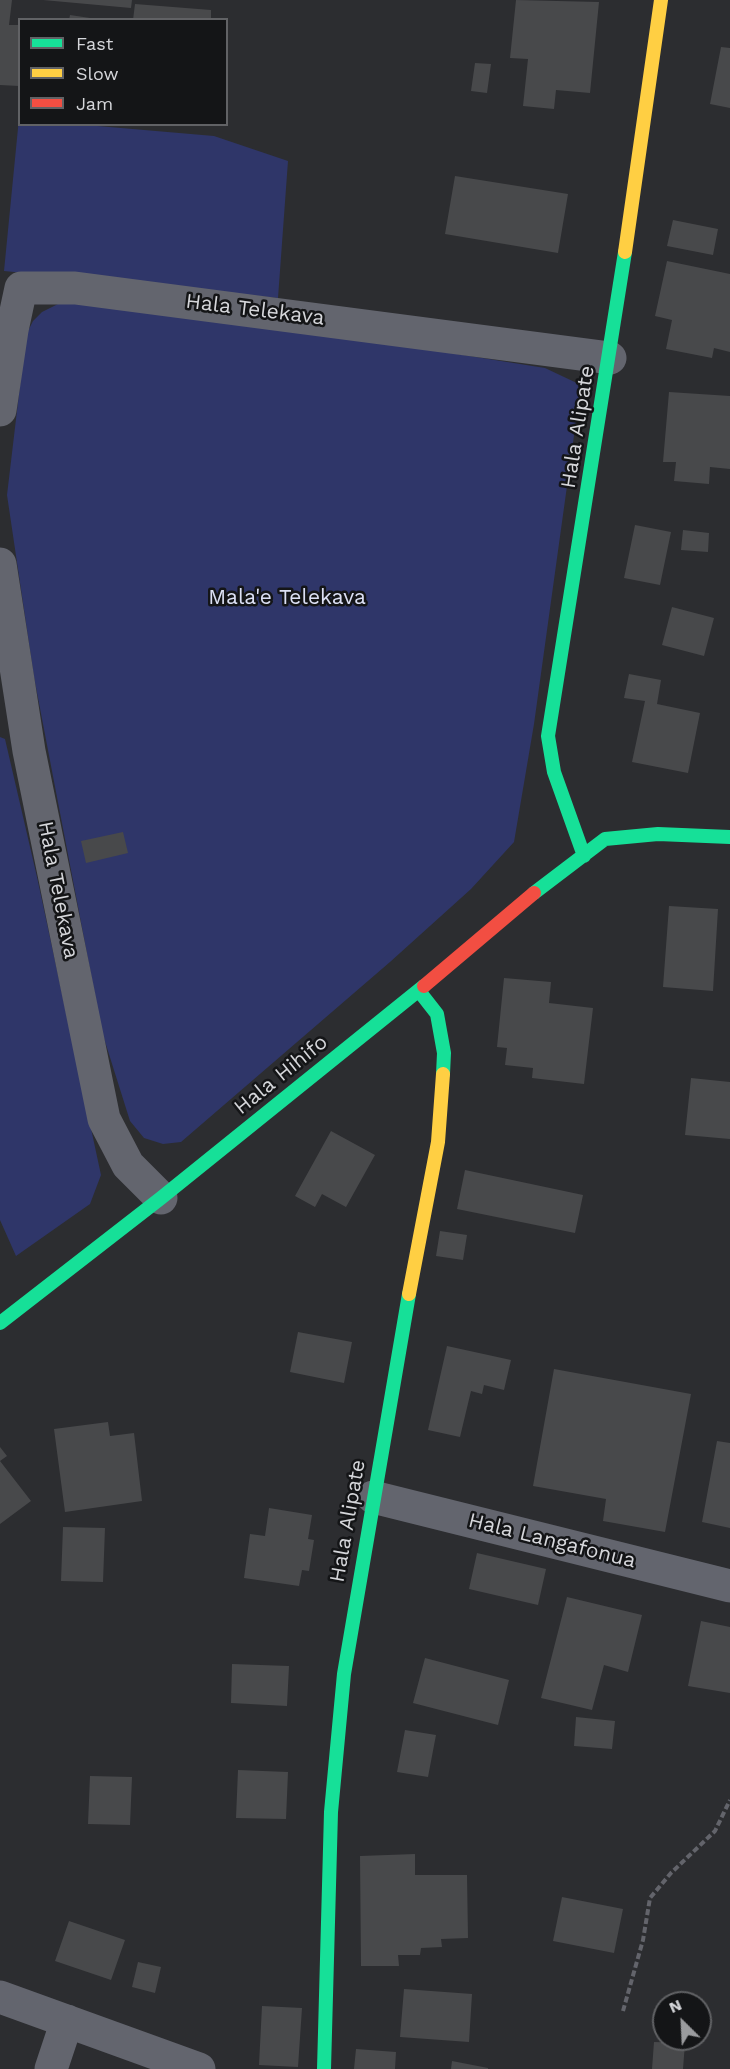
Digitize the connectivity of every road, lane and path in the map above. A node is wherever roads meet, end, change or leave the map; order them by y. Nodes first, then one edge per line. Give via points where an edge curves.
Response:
1 (661, 0) edge
2 (610, 358) junction
3 (0, 410) edge
4 (0, 564) edge
5 (730, 837) edge
6 (584, 856) junction
7 (419, 991) junction
8 (161, 1198) junction
9 (0, 1323) edge
10 (373, 1497) junction
11 (730, 1586) edge
12 (730, 1800) edge
13 (0, 1997) edge
14 (623, 2011) dead end
15 (67, 2021) junction
16 (51, 2069) edge
17 (199, 2069) edge
18 (324, 2069) edge

1 - 2 street, Hala Alipate
2 - 3 street, Hala Telekava via 98,290 21,288
2 - 6 street, Hala Alipate via 548,736 554,772
4 - 8 street, Hala Telekava via 29,751 104,1119 128,1164
5 - 6 street, Hala Hihifo via 630,835 604,839
6 - 7 street, Hala Hihifo via 565,867
7 - 8 street, Hala Hihifo
7 - 10 street, Hala Alipate via 437,1014 444,1053 438,1142
8 - 9 street, Hala Hihifo
10 - 11 street, Hala Langafonua
10 - 18 street, Hala Alipate via 344,1674 331,1812
12 - 14 path via 715,1831 650,1898 644,1940
13 - 15 street
15 - 16 street
15 - 17 street

